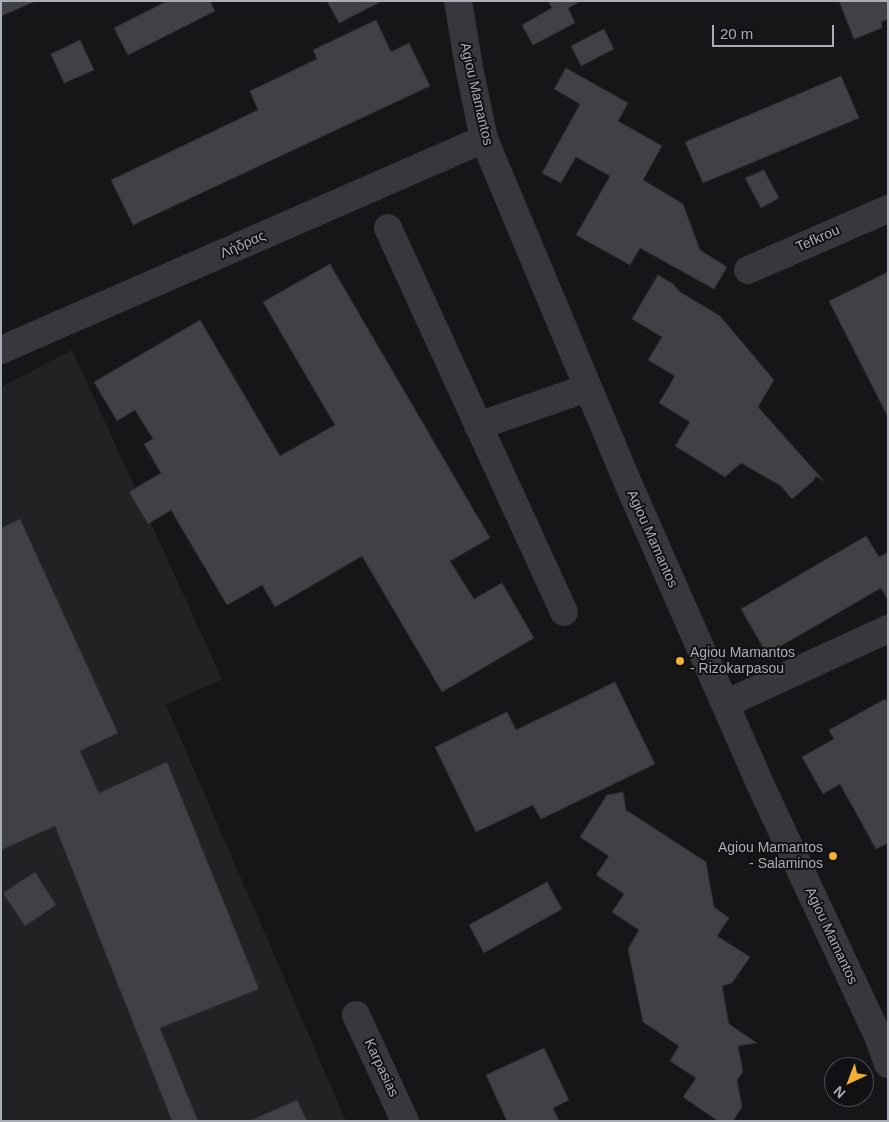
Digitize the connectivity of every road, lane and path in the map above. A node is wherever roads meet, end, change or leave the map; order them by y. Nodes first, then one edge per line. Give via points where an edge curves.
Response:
1 (458, 1) edge
2 (484, 139) junction
3 (888, 209) edge
4 (388, 228) dead end
5 (748, 270) dead end
6 (1, 350) edge
7 (587, 388) junction
8 (478, 426) junction
9 (564, 612) dead end
10 (888, 629) edge
11 (724, 704) junction
12 (356, 1015) dead end
13 (888, 1062) edge
14 (405, 1121) edge

1 - 2 street, Agiou Mamantos
2 - 6 street, Λήδρας
2 - 7 street, Agiou Mamantos
3 - 5 street, Tefkrou
4 - 8 street
7 - 8 street
7 - 11 street, Agiou Mamantos
8 - 9 street
10 - 11 street
11 - 13 street, Agiou Mamantos
12 - 14 street, Karpasias

